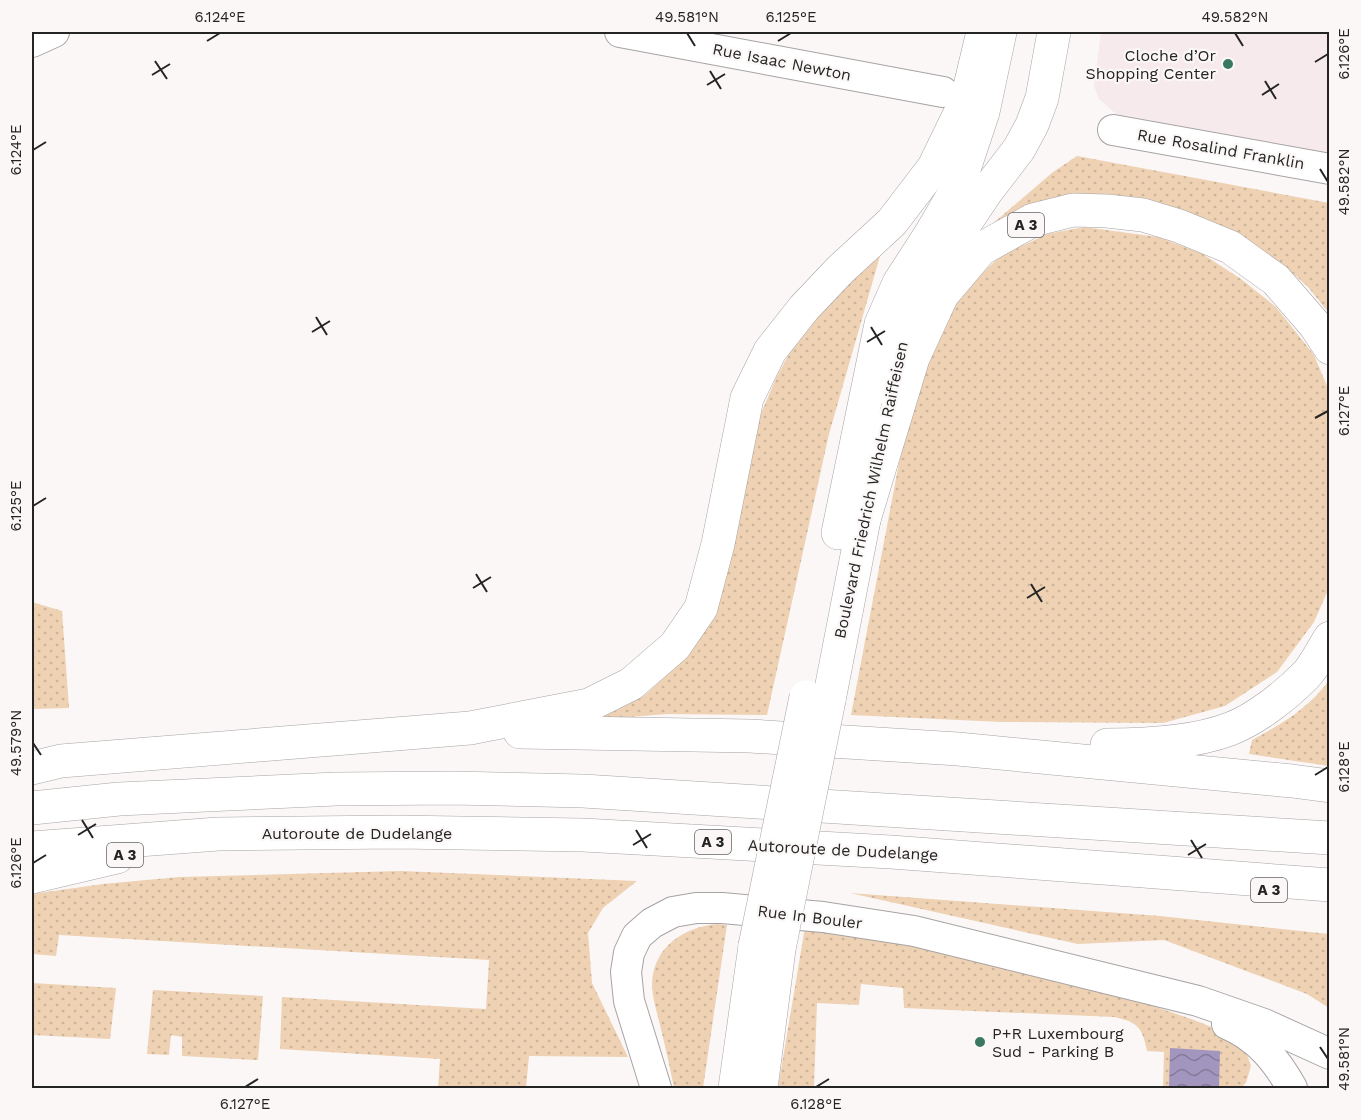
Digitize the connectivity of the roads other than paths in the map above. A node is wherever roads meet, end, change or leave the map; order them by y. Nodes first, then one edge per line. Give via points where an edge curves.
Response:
1 (54, 32) edge
2 (620, 32) edge
3 (983, 32) edge
4 (1000, 32) edge
5 (1054, 32) edge
6 (32, 42) edge
7 (943, 92) dead end
8 (1113, 129) dead end
9 (1329, 169) edge
10 (1329, 348) edge
11 (862, 526) junction
12 (1329, 638) edge
13 (817, 699) junction
14 (470, 728) junction
15 (958, 749) junction
16 (41, 762) edge
17 (1329, 786) edge
18 (32, 808) edge
19 (218, 834) junction
20 (1329, 838) edge
21 (32, 848) edge
22 (1208, 874) junction
23 (32, 877) edge
24 (1329, 885) edge
25 (1329, 905) edge
26 (767, 948) junction
27 (1142, 988) junction
28 (1329, 1054) edge
29 (656, 1089) edge
30 (735, 1089) edge
31 (761, 1089) edge
32 (1292, 1089) edge

1 - 6 street
2 - 7 street, Rue Isaac Newton
3 - 14 main road via 967,99 934,167 892,222 804,308 770,351 747,398 701,608 675,646 631,684 589,705
4 - 13 main road via 983,112 958,187 899,283 881,324
5 - 11 main road, Boulevard Friedrich Wilhelm Raiffeisen via 1042,98 1032,124 1019,149 928,277 902,337
8 - 9 street, Rue Rosalind Franklin
10 - 11 main road, A 3 via 1315,325 1276,280 1230,247 1143,215 1073,210 1033,220 981,249 942,295 913,358
11 - 13 main road, Boulevard Friedrich Wilhelm Raiffeisen
12 - 15 main road via 1306,675 1260,714 1230,729 1145,745
13 - 26 main road, bridge
14 - 15 main road via 750,736
14 - 16 main road
15 - 17 main road
18 - 20 main road via 119,799 336,789 583,791
19 - 21 main road, Autoroute de Dudelange / A 3
19 - 22 main road, Autoroute de Dudelange / A 3 via 396,831 583,835
19 - 23 main road, A 3
22 - 24 main road, Autoroute de Dudelange / A 3
22 - 25 main road, A 3
26 - 30 main road
26 - 31 main road
27 - 28 street, Rue In Bouler via 1198,1001 1264,1024
27 - 29 street, Rue In Bouler via 914,931 823,917 723,908 673,912 637,936 626,972 635,1025
27 - 32 street, Rue In Bouler via 1232,1025 1270,1054

